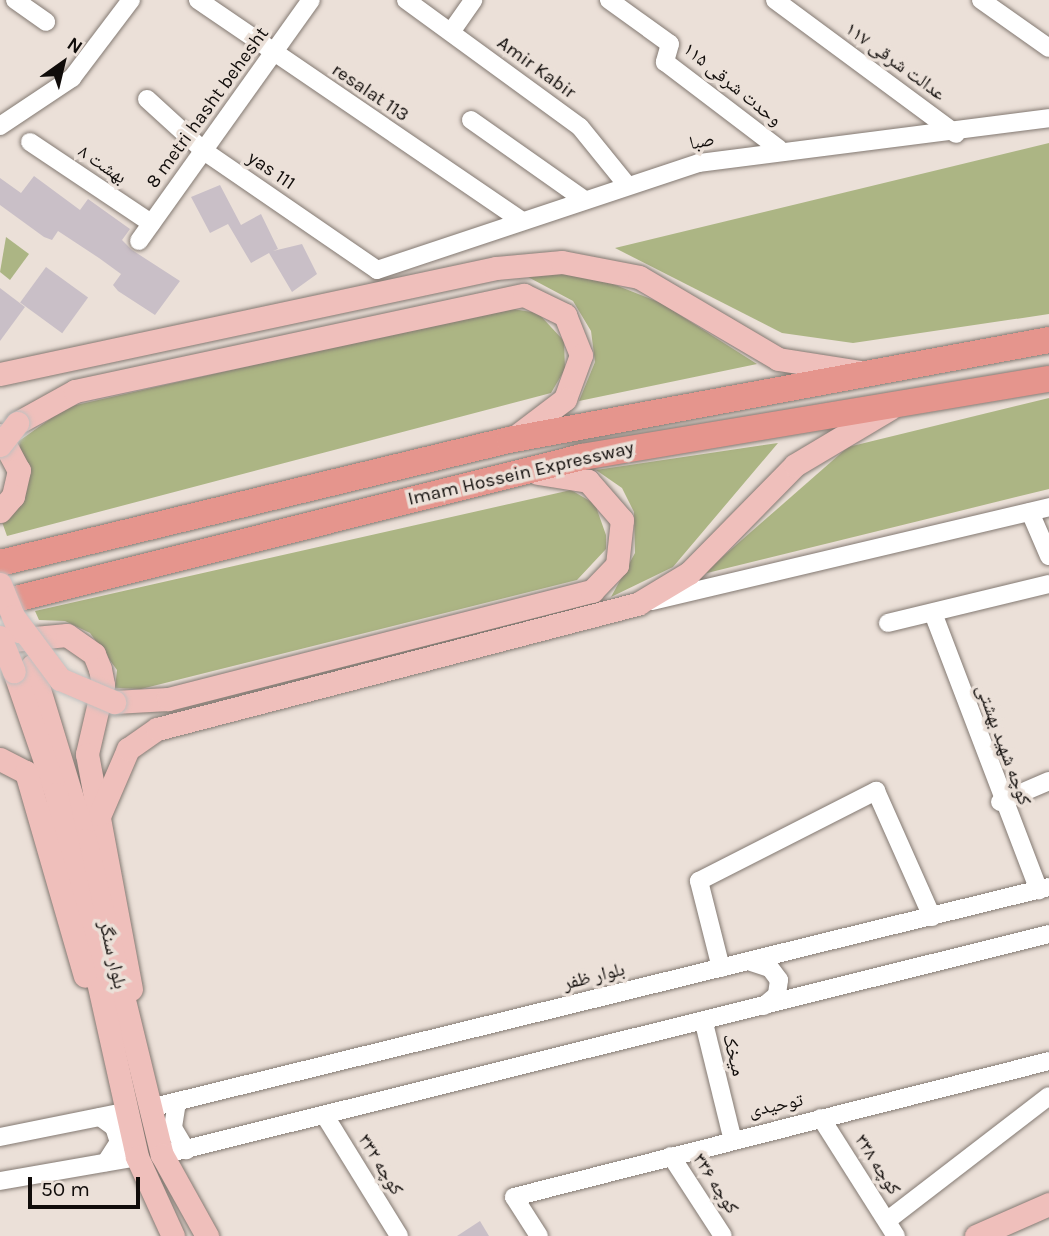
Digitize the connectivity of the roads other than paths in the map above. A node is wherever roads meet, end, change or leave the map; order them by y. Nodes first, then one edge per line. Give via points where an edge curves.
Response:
1 (15, 0) edge
2 (131, 0) edge
3 (198, 0) edge
4 (311, 0) edge
5 (406, 0) edge
6 (473, 0) edge
7 (609, 0) edge
8 (775, 0) edge
9 (981, 0) edge
10 (46, 22) dead end
11 (451, 32) junction
12 (1049, 48) edge
13 (275, 54) junction
14 (147, 99) dead end
15 (1049, 118) edge
16 (471, 120) dead end
17 (0, 126) edge
18 (956, 134) junction
19 (30, 142) dead end
20 (779, 149) junction
21 (204, 151) junction
22 (627, 185) junction
23 (583, 199) junction
24 (520, 220) junction
25 (151, 223) junction
26 (139, 241) dead end
27 (377, 270) joint
28 (1049, 340) edge
29 (871, 373) junction
30 (0, 374) edge
31 (1049, 379) edge
32 (905, 401) junction
33 (8, 429) edge
34 (509, 440) junction
35 (0, 445) edge
36 (521, 472) junction
37 (1049, 507) edge
38 (0, 511) edge
39 (1030, 512) junction
40 (1049, 556) edge
41 (0, 563) edge
42 (0, 584) edge
43 (1049, 584) edge
44 (628, 606) junction
45 (6, 609) edge
46 (933, 613) junction
47 (888, 623) dead end
48 (0, 637) edge
49 (0, 644) edge
50 (23, 669) junction
51 (3, 761) edge
52 (1049, 781) edge
53 (1000, 802) junction
54 (100, 814) junction
55 (1044, 888) edge
56 (932, 917) junction
57 (1049, 934) edge
58 (751, 962) junction
59 (722, 968) junction
60 (761, 1008) junction
61 (704, 1023) junction
62 (1049, 1061) edge
63 (126, 1065) junction
64 (1049, 1096) edge
65 (177, 1102) junction
66 (150, 1108) junction
67 (124, 1112) junction
68 (325, 1116) junction
69 (100, 1117) junction
70 (821, 1118) junction
71 (0, 1137) edge
72 (732, 1138) junction
73 (186, 1150) junction
74 (162, 1155) junction
75 (671, 1156) junction
76 (137, 1157) junction
77 (106, 1162) junction
78 (0, 1181) edge
79 (1049, 1204) edge
80 (892, 1228) edge
81 (173, 1236) edge
82 (206, 1236) edge
83 (399, 1236) edge
84 (539, 1236) edge
85 (723, 1236) edge
86 (976, 1236) edge

1 - 10 street
2 - 17 street via 72,78
3 - 13 street, resalat 113
4 - 13 street, 8 metri hasht behesht
5 - 11 street, Amir Kabir
6 - 11 street
7 - 20 street, ۱۱۵ وحدت شرقی via 670,44 665,62
8 - 18 street, ۱۱۷ عدالت شرقی
9 - 12 street
11 - 22 street, Amir Kabir via 580,127
13 - 21 street, 8 metri hasht behesht
13 - 24 street, resalat 113
14 - 21 street, yas 111
15 - 18 street, صبا
16 - 23 street
18 - 20 street, صبا
19 - 25 street, ۸ بهشت
20 - 22 street, صبا
21 - 25 street, 8 metri hasht behesht
21 - 27 street, yas 111
22 - 23 street, صبا
23 - 24 street, صبا
24 - 27 street, صبا
25 - 26 street, 8 metri hasht behesht
28 - 29 highway, Imam Hossein Expressway
29 - 30 main road via 778,359 639,277 562,261 496,268
29 - 34 highway, Imam Hossein Expressway
31 - 32 highway, Imam Hossein Expressway
32 - 36 highway, Imam Hossein Expressway via 717,430
32 - 44 main road via 804,458 689,573
33 - 34 main road via 75,391 524,295 565,315 581,355 565,399
33 - 35 main road, bridge
33 - 38 main road via 19,470 13,496
34 - 41 highway, Imam Hossein Expressway
36 - 45 highway, Imam Hossein Expressway
36 - 45 main road, bridge via 570,474 615,505 622,520 621,551 593,592 168,699 114,702 60,679
37 - 39 street
39 - 40 street
39 - 44 street
42 - 45 main road, bridge
43 - 46 street
44 - 54 main road via 157,729 128,749
45 - 50 main road, bridge
46 - 47 street
46 - 53 street, کوچه شهید بهشتی
48 - 50 main road, bridge
49 - 54 main road via 67,635 94,654 103,685 87,754
50 - 63 main road, بلوار سنگر
51 - 63 main road via 26,772
52 - 53 street
53 - 55 street, کوچه شهید بهشتی
54 - 63 main road via 128,951
55 - 56 street, بلوار ظفر
56 - 58 street, بلوار ظفر
56 - 59 street via 876,791 699,881
57 - 60 street
58 - 59 street, بلوار ظفر
58 - 60 street via 770,968 779,980 777,995
59 - 65 street, بلوار ظفر
60 - 61 street
61 - 68 street
61 - 72 street, میخک
62 - 70 street, توحیدی
63 - 66 main road, بلوار سنگر
63 - 67 main road, بلوار سنگر
64 - 80 street
65 - 66 street, بلوار ظفر
65 - 73 street via 173,1128
66 - 74 main road, بلوار سنگر
67 - 69 street
67 - 76 main road, بلوار سنگر
68 - 73 street
68 - 83 street, کوچه ۳۳۲
69 - 71 street
69 - 77 street via 114,1127 119,1142
70 - 72 street, توحیدی
70 - 80 street, کوچه ۳۳۸
72 - 75 street, توحیدی
73 - 74 street
74 - 82 main road, بلوار سنگر
75 - 84 street, توحیدی via 514,1197
75 - 85 street, کوچه ۳۳۶
76 - 77 street
76 - 81 main road, بلوار سنگر
77 - 78 street
79 - 86 main road

